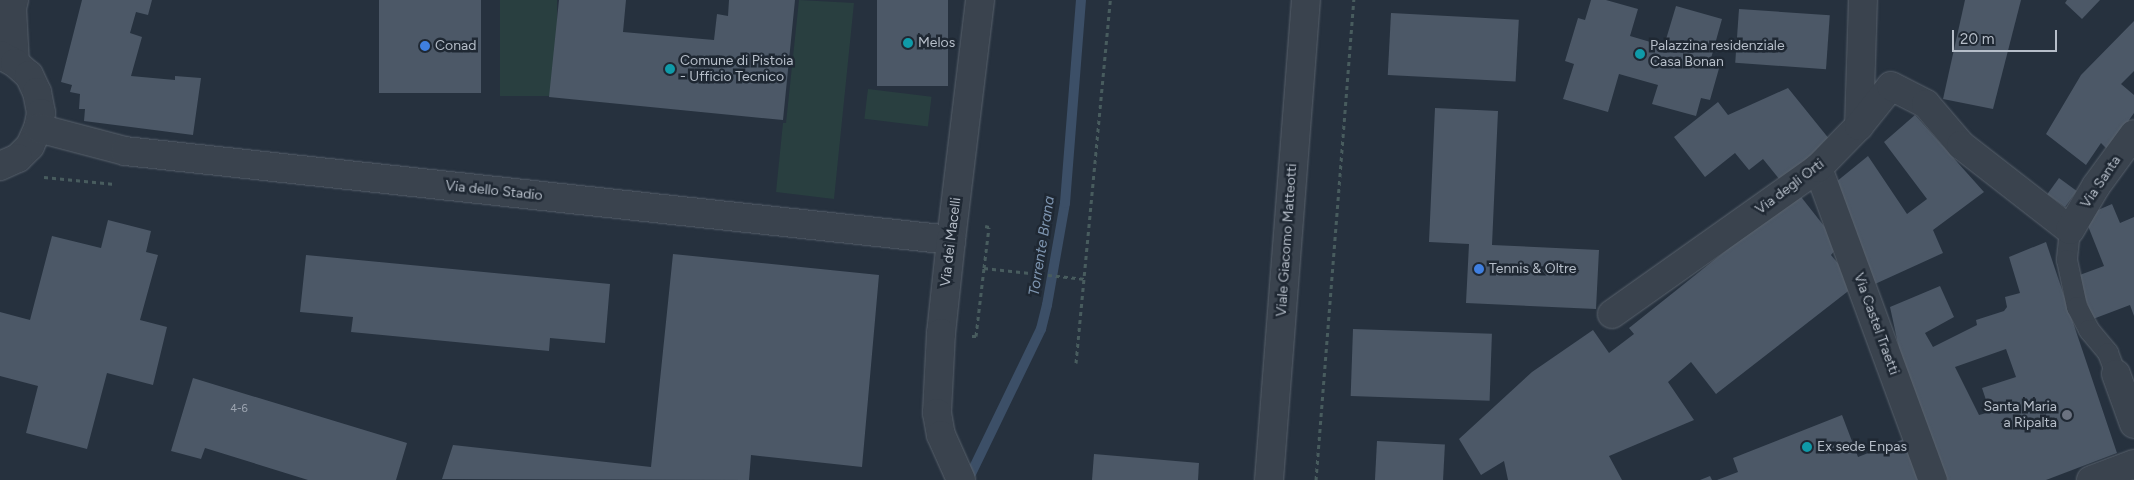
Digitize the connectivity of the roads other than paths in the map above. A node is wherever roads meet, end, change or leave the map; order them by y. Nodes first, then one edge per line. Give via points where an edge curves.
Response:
1 (980, 0) edge
2 (1306, 0) edge
3 (1862, 0) edge
4 (9, 11) edge
5 (8, 59) edge
6 (1859, 126) junction
7 (38, 128) junction
8 (2134, 134) edge
9 (0, 166) edge
10 (1818, 168) junction
11 (2070, 230) junction
12 (951, 240) junction
13 (1612, 314) dead end
14 (2116, 374) joint
15 (2134, 424) edge
16 (2132, 468) edge
17 (961, 480) edge
18 (1269, 480) edge
19 (1933, 480) edge
20 (2091, 480) edge

1 - 12 street, Via dei Macelli
2 - 18 street, Viale Giacomo Matteotti
3 - 6 street
4 - 5 street
5 - 7 street via 29,75 38,92 41,113
6 - 10 street, Via degli Orti
6 - 11 street, Via degli Orti via 1891,86 1926,104 1961,145
7 - 9 street via 30,146 18,158
7 - 12 street, Via dello Stadio via 126,151
8 - 11 street, Via Santa via 2096,186
10 - 13 street, Via degli Orti
10 - 19 street, Via Castel Traetti
11 - 14 lane via 2067,260 2077,307 2089,330 2108,353
12 - 17 street, Via dei Macelli via 937,396 941,435
14 - 15 street
16 - 20 street

